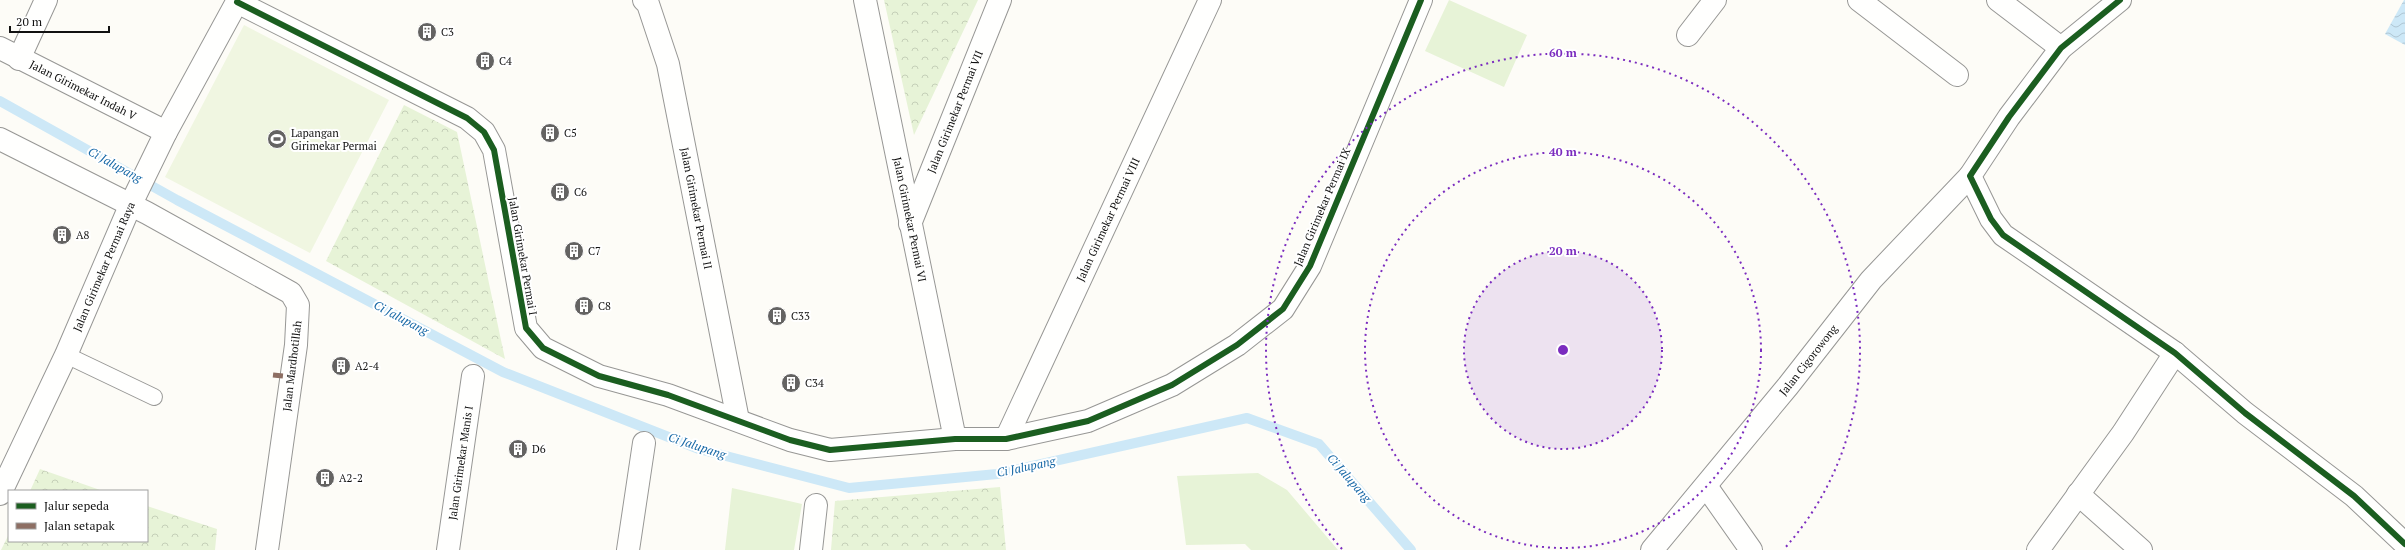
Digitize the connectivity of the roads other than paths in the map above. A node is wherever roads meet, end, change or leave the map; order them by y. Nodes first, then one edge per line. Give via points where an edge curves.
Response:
1 (46, 0) edge
2 (644, 0) edge
3 (865, 0) edge
4 (1000, 0) edge
5 (1210, 0) edge
6 (1421, 0) edge
7 (1715, 0) edge
8 (1859, 0) edge
9 (1998, 0) edge
10 (2120, 0) edge
11 (238, 1) edge
12 (1688, 35) dead end
13 (0, 48) edge
14 (2061, 48) junction
15 (19, 59) junction
16 (1957, 75) dead end
17 (166, 132) junction
18 (0, 140) edge
19 (1970, 176) junction
20 (133, 201) junction
21 (910, 224) junction
22 (2174, 353) junction
23 (66, 355) junction
24 (473, 376) dead end
25 (154, 396) dead end
26 (738, 420) junction
27 (955, 439) junction
28 (1006, 439) junction
29 (644, 444) dead end
30 (1706, 486) junction
31 (0, 494) edge
32 (2078, 494) junction
33 (816, 505) dead end
34 (2405, 544) edge
35 (267, 550) edge
36 (448, 550) edge
37 (628, 550) edge
38 (811, 550) edge
39 (1652, 550) edge
40 (1751, 550) edge
41 (2038, 550) edge
42 (2141, 550) edge

1 - 15 street
2 - 26 street, Jalan Girimekar Permai II via 648,4 668,64
3 - 21 street, Jalan Girimekar Permai VI
4 - 21 street, Jalan Girimekar Permai VII
5 - 28 street, Jalan Girimekar Permai VIII
6 - 28 street, Jalan Girimekar Permai IX via 1310,266 1284,309 1237,345 1172,385 1088,421
7 - 12 street
8 - 16 street
9 - 14 street
10 - 14 street, Jalan Cigorowong
11 - 17 street, Jalan Girimekar Permai Raya
11 - 26 street, Jalan Girimekar Permai I via 467,118 484,132 494,150 526,328 543,348 599,376 668,395
13 - 15 street, Jalan Girimekar Indah V
14 - 19 street, Jalan Cigorowong via 2009,117
15 - 17 street, Jalan Girimekar Indah V
17 - 20 street, Jalan Girimekar Permai Raya
18 - 20 street, Jalan Mardhotillah
19 - 22 street via 1991,219 2003,235
19 - 30 street, Jalan Cigorowong via 1871,280
20 - 23 street, Jalan Girimekar Permai Raya
20 - 35 street, Jalan Mardhotillah via 147,213 280,286 290,293 298,305 296,345
21 - 27 street, Jalan Girimekar Permai VI
22 - 32 street via 2123,433
22 - 34 street via 2245,413 2354,496
23 - 25 lane
23 - 31 street, Jalan Girimekar Permai Raya
24 - 36 street, Jalan Girimekar Manis I
26 - 27 street, Jalan Girimekar Permai I via 790,440 830,450
27 - 28 street, Jalan Girimekar Permai IX
29 - 37 street
30 - 39 street, Jalan Cigorowong
30 - 40 street
32 - 41 street
32 - 42 street
33 - 38 street

